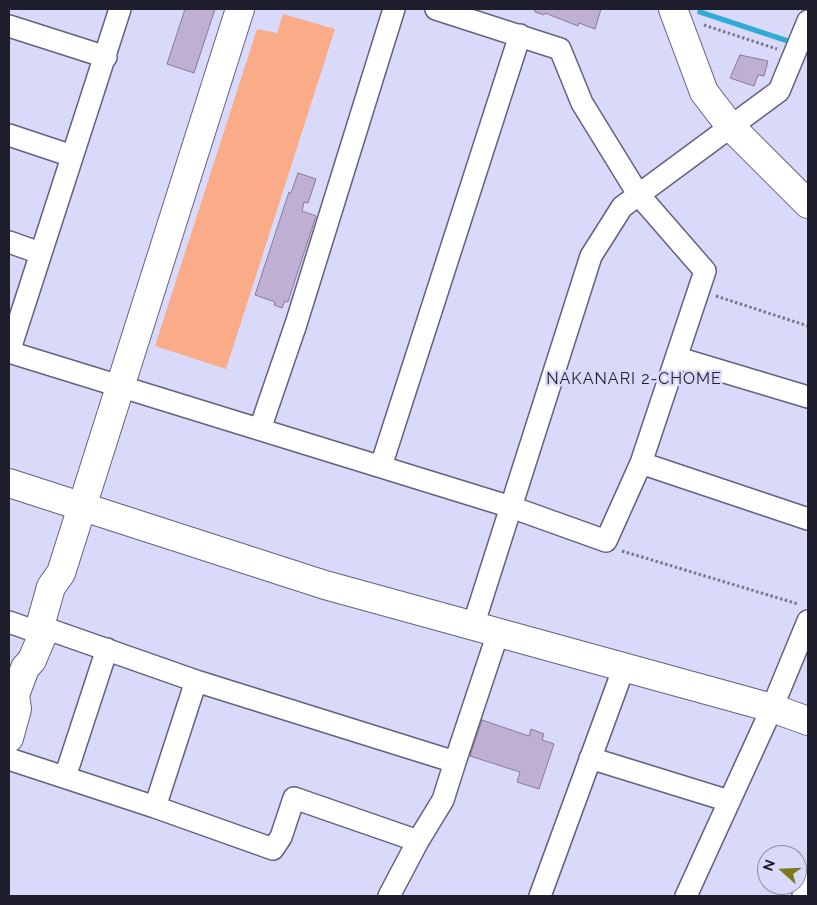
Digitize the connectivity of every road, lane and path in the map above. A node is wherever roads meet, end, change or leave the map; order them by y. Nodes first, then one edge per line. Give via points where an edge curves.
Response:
1 (120, 9) edge
2 (240, 9) edge
3 (394, 9) edge
4 (436, 9) edge
5 (675, 12) edge
6 (808, 21) edge
7 (9, 26) edge
8 (520, 35) junction
9 (794, 55) junction
10 (106, 57) junction
11 (730, 126) junction
12 (9, 135) edge
13 (72, 156) junction
14 (638, 194) junction
15 (808, 204) edge
16 (9, 242) edge
17 (40, 253) junction
18 (699, 290) junction
19 (808, 326) edge
20 (9, 352) edge
21 (678, 358) junction
22 (120, 386) junction
23 (808, 397) edge
24 (260, 429) junction
25 (641, 463) junction
26 (381, 466) junction
27 (9, 483) edge
28 (81, 507) junction
29 (511, 507) junction
30 (808, 519) edge
31 (606, 541) junction
32 (804, 612) edge
33 (9, 622) edge
34 (486, 629) junction
35 (42, 630) junction
36 (106, 649) junction
37 (624, 667) junction
38 (196, 681) junction
39 (772, 708) junction
40 (808, 721) edge
41 (9, 738) edge
42 (590, 758) junction
43 (9, 759) edge
44 (455, 762) junction
45 (65, 777) junction
46 (729, 801) junction
47 (155, 807) junction
48 (418, 841) junction
49 (808, 882) edge
50 (390, 896) edge
51 (540, 896) edge
52 (686, 896) edge
53 (803, 896) edge

1 - 10 street
2 - 22 street
3 - 24 street
4 - 8 street
5 - 9 path
5 - 11 street via 704,92
6 - 9 street
7 - 10 street
8 - 14 street via 560,49 582,103
8 - 26 street
9 - 11 street via 779,91
10 - 13 street
11 - 14 street
11 - 15 street
12 - 13 street
13 - 17 street
14 - 18 street via 705,271
14 - 29 street via 622,206 591,256
16 - 17 street
17 - 20 street
18 - 19 path
18 - 21 street
20 - 22 street
21 - 23 street
21 - 25 street
22 - 24 street
22 - 28 street
24 - 26 street
25 - 30 street
25 - 31 street
26 - 29 street
27 - 28 street
28 - 34 street via 326,585
28 - 35 street via 61,573 51,587
29 - 31 street
29 - 34 street
31 - 32 path via 616,550
32 - 39 street
33 - 35 street
34 - 37 street
34 - 44 street
35 - 36 street
35 - 41 street via 15,695 17,709
36 - 38 street
36 - 45 street
37 - 39 street
37 - 42 street
38 - 44 street
38 - 47 street
39 - 40 street
39 - 46 street
42 - 46 street
42 - 51 street
43 - 45 street
44 - 48 street via 443,800
45 - 47 street
46 - 52 street
47 - 48 street via 273,849 281,837 294,798
48 - 50 street
49 - 53 street

